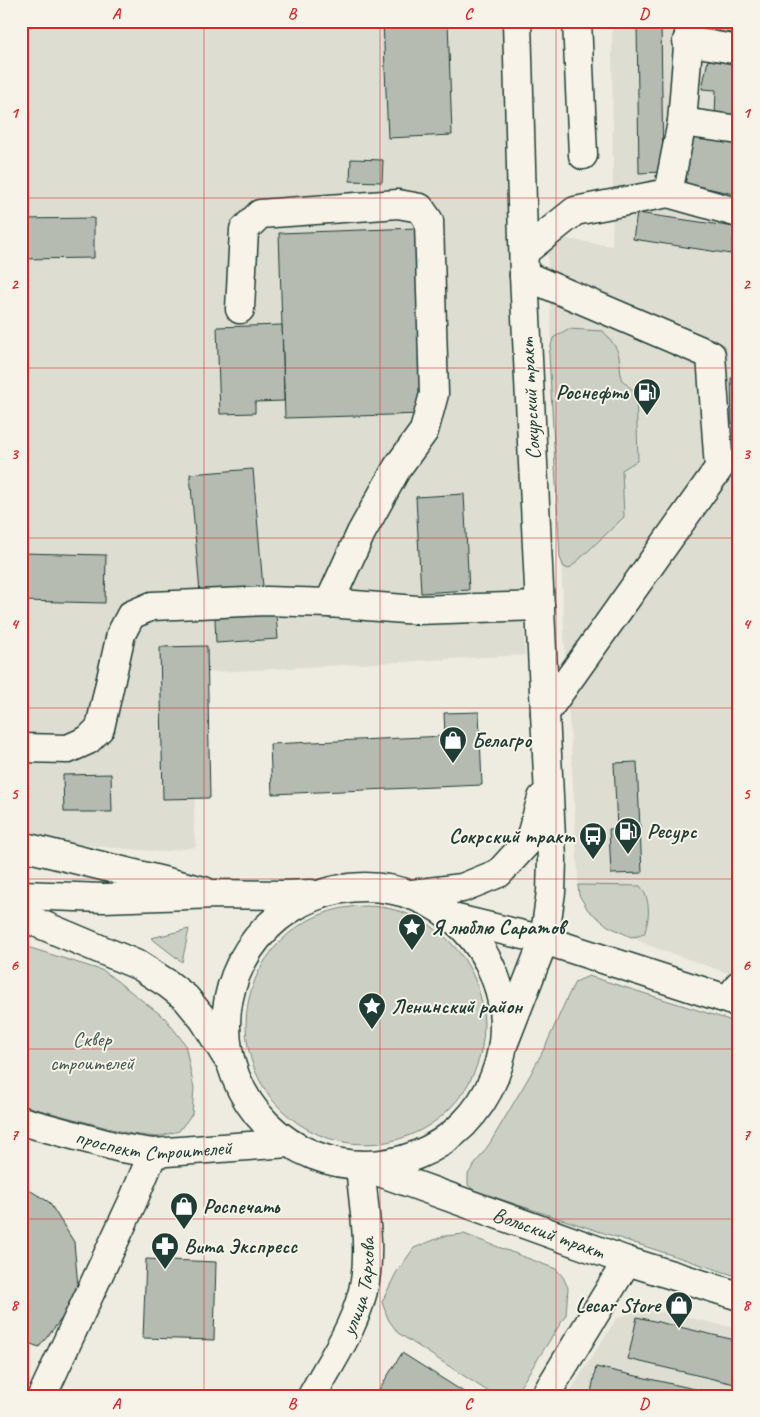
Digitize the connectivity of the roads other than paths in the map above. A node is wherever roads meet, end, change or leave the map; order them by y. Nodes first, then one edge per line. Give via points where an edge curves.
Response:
1 (517, 21) edge
2 (577, 21) edge
3 (688, 31) edge
4 (739, 50) edge
5 (682, 122) junction
6 (739, 130) edge
7 (583, 155) dead end
8 (668, 193) junction
9 (739, 213) edge
10 (524, 264) junction
11 (240, 309) dead end
12 (329, 603) junction
13 (540, 606) junction
14 (545, 713) junction
15 (21, 748) edge
16 (548, 777) junction
17 (21, 846) edge
18 (218, 894) junction
19 (318, 894) junction
20 (412, 894) junction
21 (21, 895) edge
22 (21, 916) edge
23 (453, 918) junction
24 (544, 940) junction
25 (736, 996) edge
26 (503, 1045) junction
27 (230, 1063) junction
28 (21, 1121) edge
29 (289, 1143) junction
30 (152, 1153) junction
31 (360, 1165) junction
32 (627, 1261) junction
33 (739, 1296) edge
34 (42, 1396) edge
35 (312, 1396) edge
36 (544, 1396) edge

1 - 10 main road, Сокурский тракт
2 - 7 main road
3 - 4 main road
3 - 5 main road
5 - 6 main road
5 - 8 main road
8 - 9 main road
8 - 10 main road via 575,211
10 - 13 main road, Сокурский тракт
10 - 14 main road via 711,355 719,468
11 - 12 main road via 244,230 260,214 398,204 420,208 429,221 434,394 424,432 397,468
12 - 13 main road via 418,610
12 - 15 main road via 267,601 152,606 131,614 121,634 100,728 88,740 68,749
13 - 14 main road, Сокурский тракт
14 - 16 main road, Сокурский тракт
16 - 20 main road, Сокурский тракт via 530,839 499,873 462,888
16 - 24 main road, Сокурский тракт via 552,859
17 - 18 main road
18 - 19 main road
18 - 21 main road via 104,898
19 - 20 main road via 349,886 381,887
19 - 27 main road via 291,907 268,925 248,948 235,975 227,1004 226,1034
20 - 23 main road
22 - 27 main road via 140,966 168,984 186,998 204,1020
23 - 24 main road
23 - 26 main road via 478,943 495,975 503,1009
24 - 25 main road
24 - 26 main road, Сокурский тракт
26 - 31 main road via 496,1073 483,1099 458,1129 417,1155 390,1163
27 - 29 main road via 244,1094 263,1122
28 - 30 main road, проспект Строителей
29 - 30 main road, проспект Строителей
29 - 31 main road via 324,1160
30 - 34 main road via 132,1204
31 - 32 main road, Вольский тракт
31 - 35 main road, улица Тархова via 367,1244 365,1280 358,1309 346,1336
32 - 33 main road, Вольский тракт
32 - 36 main road

